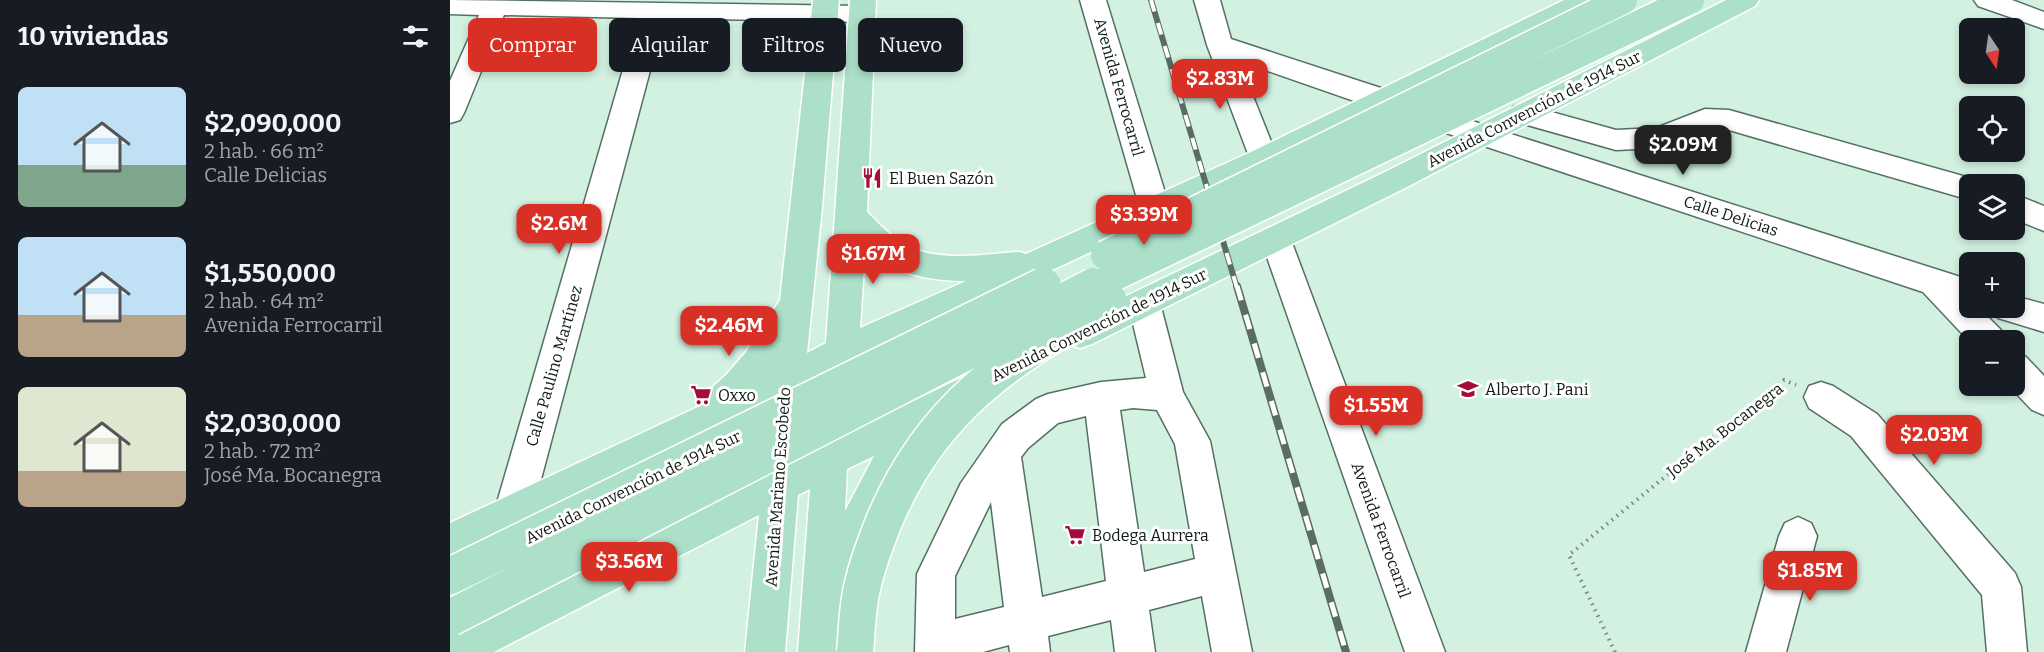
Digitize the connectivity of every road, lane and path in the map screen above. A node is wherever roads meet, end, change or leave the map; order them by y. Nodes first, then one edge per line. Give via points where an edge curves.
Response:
1 (1094, 0) edge
2 (1207, 0) edge
3 (1585, 0) edge
4 (1623, 0) edge
5 (1690, 0) edge
6 (1746, 0) edge
7 (1987, 0) edge
8 (450, 6) edge
9 (495, 7) junction
10 (825, 7) edge
11 (863, 7) edge
12 (653, 11) junction
13 (2044, 21) edge
14 (1220, 45) junction
15 (1383, 99) junction
16 (450, 112) edge
17 (1523, 114) junction
18 (1334, 123) junction
19 (1482, 135) junction
20 (1263, 159) junction
21 (1395, 180) junction
22 (1959, 186) edge
23 (2025, 211) edge
24 (1150, 212) junction
25 (852, 216) junction
26 (2044, 219) edge
27 (1207, 233) junction
28 (1276, 240) junction
29 (1076, 246) junction
30 (1036, 264) junction
31 (1198, 277) junction
32 (1935, 283) junction
33 (798, 291) junction
34 (1959, 291) edge
35 (1132, 309) junction
36 (2025, 312) edge
37 (2044, 318) edge
38 (1980, 330) edge
39 (843, 351) junction
40 (2025, 379) edge
41 (786, 381) junction
42 (1167, 395) junction
43 (1101, 397) junction
44 (1821, 397) joint
45 (2044, 399) edge
46 (931, 407) junction
47 (677, 436) junction
48 (1002, 454) junction
49 (828, 459) junction
50 (781, 484) junction
51 (513, 513) junction
52 (1798, 536) dead end
53 (450, 542) edge
54 (1217, 573) junction
55 (450, 576) edge
56 (1126, 596) junction
57 (450, 618) edge
58 (1028, 636) edge
59 (819, 639) edge
60 (488, 642) edge
61 (935, 648) edge
62 (452, 652) edge
63 (765, 652) edge
64 (855, 652) edge
65 (1135, 652) edge
66 (1232, 652) edge
67 (1425, 652) edge
68 (1616, 652) edge
69 (1766, 652) edge
70 (2007, 652) edge

1 - 24 street, Avenida Ferrocarril
2 - 14 street
3 - 15 main road, Avenida Convención de 1914 Sur
4 - 55 main road, Avenida Convención de 1914 Sur, bridge
5 - 27 main road, Avenida Convención de 1914 Sur, bridge
6 - 17 main road, Avenida Convención de 1914 Sur
7 - 13 street
8 - 9 street
9 - 12 street
9 - 16 street
10 - 11 street
10 - 12 street
10 - 33 main road, Avenida Mariano Escobedo
11 - 25 main road
12 - 51 street, Calle Paulino Martínez
14 - 15 street, Calle Delicias
14 - 20 street
15 - 18 main road, Avenida Convención de 1914 Sur
15 - 19 street, Calle Delicias
17 - 19 main road, Avenida Convención de 1914 Sur
17 - 22 street via 1616,140 1659,138 1705,119 1729,120
18 - 20 main road, Avenida Convención de 1914 Sur
18 - 21 main road via 1333,141 1348,167 1362,176
19 - 21 main road, Avenida Convención de 1914 Sur
19 - 32 street, Calle Delicias
20 - 24 main road, Avenida Convención de 1914 Sur
21 - 28 main road, Avenida Convención de 1914 Sur
23 - 26 street
24 - 29 main road, Avenida Convención de 1914 Sur
24 - 31 main road via 1146,244 1150,254
25 - 30 main road via 897,255 923,264 960,268
25 - 39 main road
27 - 57 main road, Avenida Convención de 1914 Sur, bridge via 1038,313
27 - 64 main road, bridge via 1184,257 1042,339 967,398 924,446 893,502 863,581
28 - 31 main road, Avenida Convención de 1914 Sur
28 - 67 street, Avenida Ferrocarril
29 - 30 main road, Avenida Convención de 1914 Sur
29 - 35 main road via 1099,244 1113,248 1122,257 1127,267
30 - 39 main road, Avenida Convención de 1914 Sur
31 - 35 main road, Avenida Convención de 1914 Sur
32 - 34 street, Calle Delicias
32 - 38 street
33 - 41 main road, Avenida Mariano Escobedo
33 - 47 main road via 781,328 758,363 728,396
35 - 42 street
35 - 46 main road, Avenida Convención de 1914 Sur
36 - 37 street
39 - 41 main road, Avenida Convención de 1914 Sur
39 - 49 main road
40 - 45 street
41 - 47 main road, Avenida Convención de 1914 Sur
41 - 50 main road, Avenida Mariano Escobedo
42 - 43 street via 1133,393
42 - 54 street via 1192,441
43 - 48 street via 1048,410 1015,436
43 - 56 street
44 - 68 path, José Ma. Bocanegra via 1784,380 1569,555
44 - 70 street via 1864,425 2001,587
46 - 49 main road, Avenida Convención de 1914 Sur
46 - 59 main road via 892,457 865,509
47 - 51 main road, Avenida Convención de 1914 Sur
48 - 58 street
48 - 61 street via 974,495 936,574
49 - 50 main road, Avenida Convención de 1914 Sur
49 - 59 main road
50 - 60 main road, Avenida Convención de 1914 Sur
50 - 63 main road, Avenida Mariano Escobedo
51 - 53 main road, Avenida Convención de 1914 Sur
52 - 69 street
54 - 56 street
54 - 66 street
56 - 58 street
56 - 65 street
58 - 61 street
60 - 62 main road, Avenida Convención de 1914 Sur

